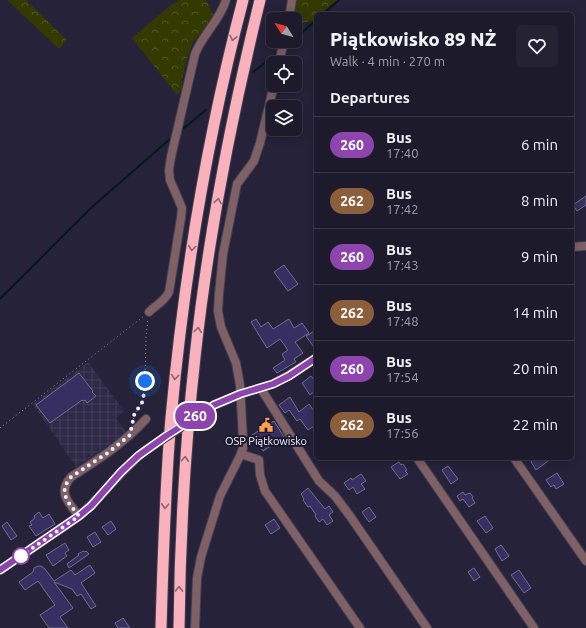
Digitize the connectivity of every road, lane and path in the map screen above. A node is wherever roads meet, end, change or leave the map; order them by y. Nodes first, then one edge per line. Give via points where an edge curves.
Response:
1 (226, 0) edge
2 (243, 0) edge
3 (260, 0) edge
4 (292, 0) edge
5 (290, 12) edge
6 (272, 92) edge
7 (586, 246) edge
8 (574, 247) edge
9 (150, 312) junction
10 (314, 359) edge
11 (263, 392) dead end
12 (240, 394) junction
13 (146, 419) dead end
14 (0, 428) edge
15 (130, 435) junction
16 (241, 454) junction
17 (418, 460) edge
18 (515, 460) edge
19 (79, 516) junction
20 (586, 561) edge
21 (0, 570) edge
22 (161, 628) edge
23 (179, 628) edge
24 (195, 628) edge
25 (360, 628) edge
26 (427, 628) edge
27 (534, 628) edge

1 - 9 street via 221,13 199,44 194,62 170,164 170,180 182,208 182,218 169,292
2 -> 22 highway via 204,175 177,356 166,481
23 -> 3 highway via 184,481 195,356 223,172
4 - 5 street
6 - 12 street via 254,161 237,184 220,281 218,311 236,363
7 - 8 street
9 - 14 path
9 - 15 path via 146,336 143,401 134,415
10 - 12 street via 281,380
11 - 26 street via 319,481 335,496 350,516
12 - 16 street via 243,439
12 - 19 street, bridge via 214,405 146,450
13 - 15 street
15 - 19 street via 66,483 65,496
16 - 24 street via 220,496 201,557 197,578
16 - 25 street via 259,460 265,491
17 - 27 street
18 - 20 street
19 - 21 street

